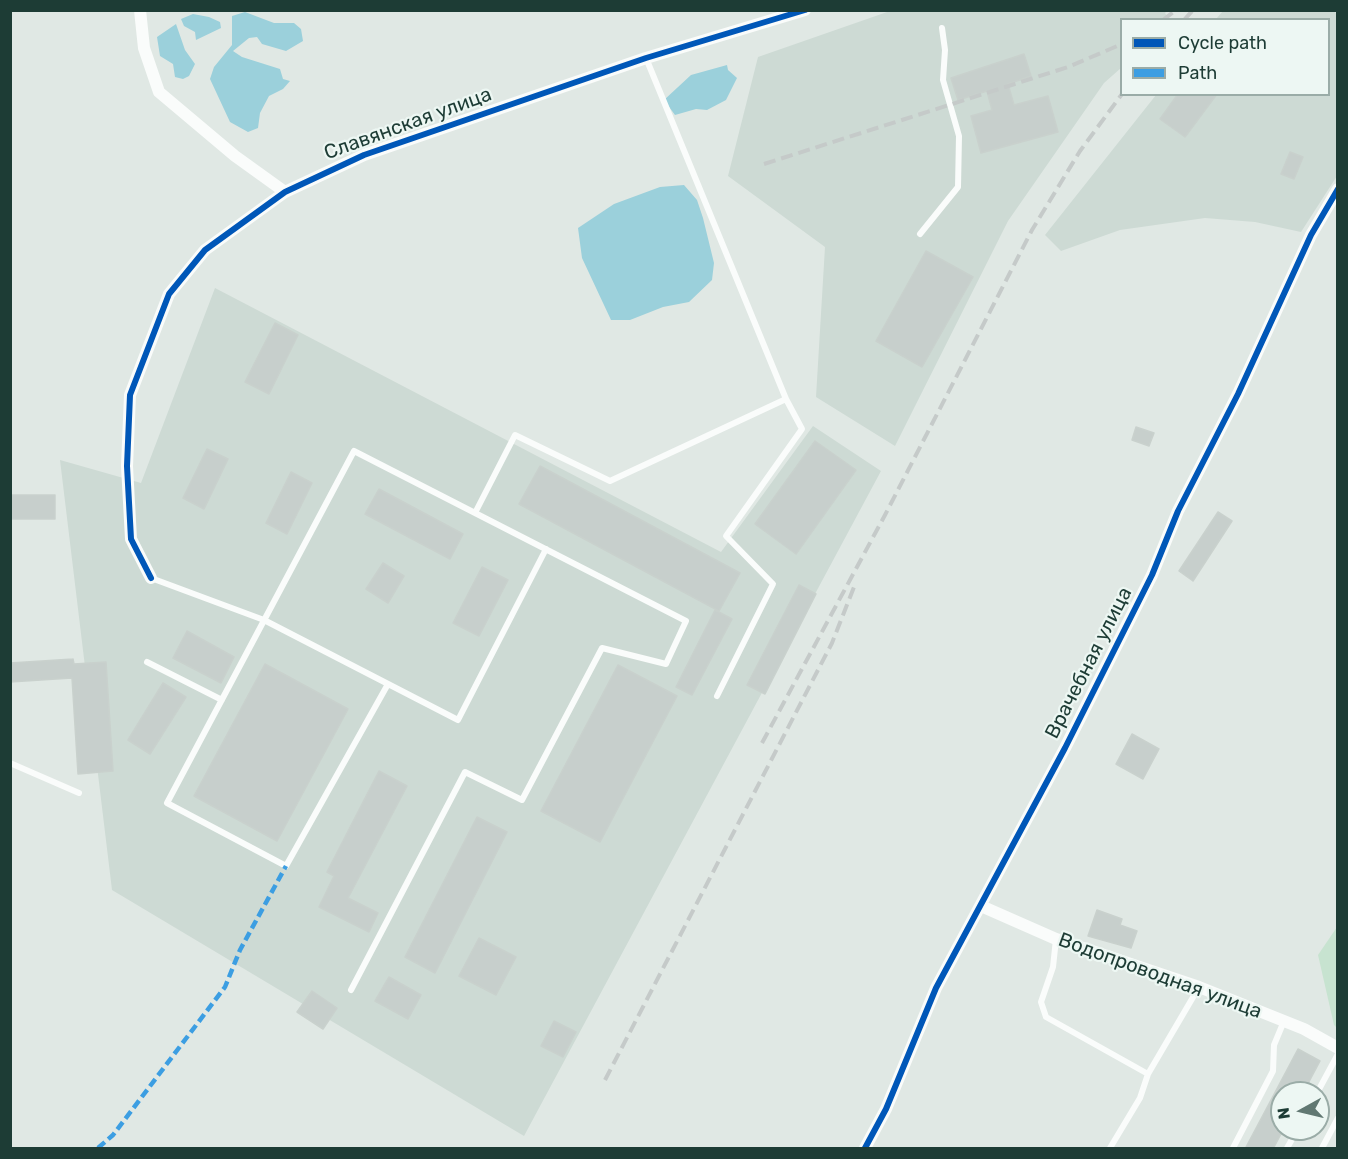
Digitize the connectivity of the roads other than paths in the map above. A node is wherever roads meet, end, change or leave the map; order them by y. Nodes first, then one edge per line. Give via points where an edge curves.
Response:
1 (140, 10) edge
2 (805, 10) edge
3 (942, 28) dead end
4 (646, 58) junction
5 (1338, 189) edge
6 (285, 192) junction
7 (920, 234) dead end
8 (786, 399) junction
9 (475, 513) junction
10 (546, 549) junction
11 (151, 578) joint
12 (264, 620) junction
13 (147, 662) dead end
14 (388, 684) junction
15 (717, 696) dead end
16 (222, 700) junction
17 (10, 763) edge
18 (79, 793) dead end
19 (981, 906) junction
20 (1056, 939) junction
21 (1199, 987) junction
22 (351, 990) dead end
23 (1284, 1021) junction
24 (1338, 1048) edge
25 (1338, 1054) edge
26 (1148, 1074) junction
27 (1323, 1081) edge
28 (1338, 1118) edge
29 (865, 1149) edge
30 (1110, 1149) edge
31 (1233, 1149) edge
32 (1322, 1149) edge

1 - 6 street via 144,48 159,93
2 - 4 street, Славянская улица
3 - 7 lane via 943,80 959,136 958,187
4 - 6 street, Славянская улица via 363,154
4 - 8 lane
5 - 19 street, Врачебная улица via 1311,235 1238,394 1178,511 1152,575
6 - 11 street, Славянская улица via 205,250 169,294 148,340 130,395 127,466 132,539
8 - 9 lane via 610,481 515,435
8 - 15 lane via 802,429 726,536 773,584
9 - 10 lane
9 - 12 lane via 354,451
10 - 14 lane via 458,720
10 - 22 lane via 687,621 666,664 602,648 522,800 465,772
11 - 12 lane
12 - 14 lane
12 - 16 lane
13 - 16 lane
14 - 16 lane via 286,866 166,803
17 - 18 lane
19 - 20 street, Водопроводная улица
19 - 29 street, Врачебная улица via 936,988 886,1109
20 - 21 street, Водопроводная улица
20 - 26 lane via 1053,967 1041,1002 1043,1013 1055,1024
21 - 23 street, Водопроводная улица
21 - 26 lane
23 - 24 street, Водопроводная улица
23 - 31 lane via 1274,1045 1273,1071
25 - 27 lane
26 - 30 lane via 1140,1098
28 - 32 lane

